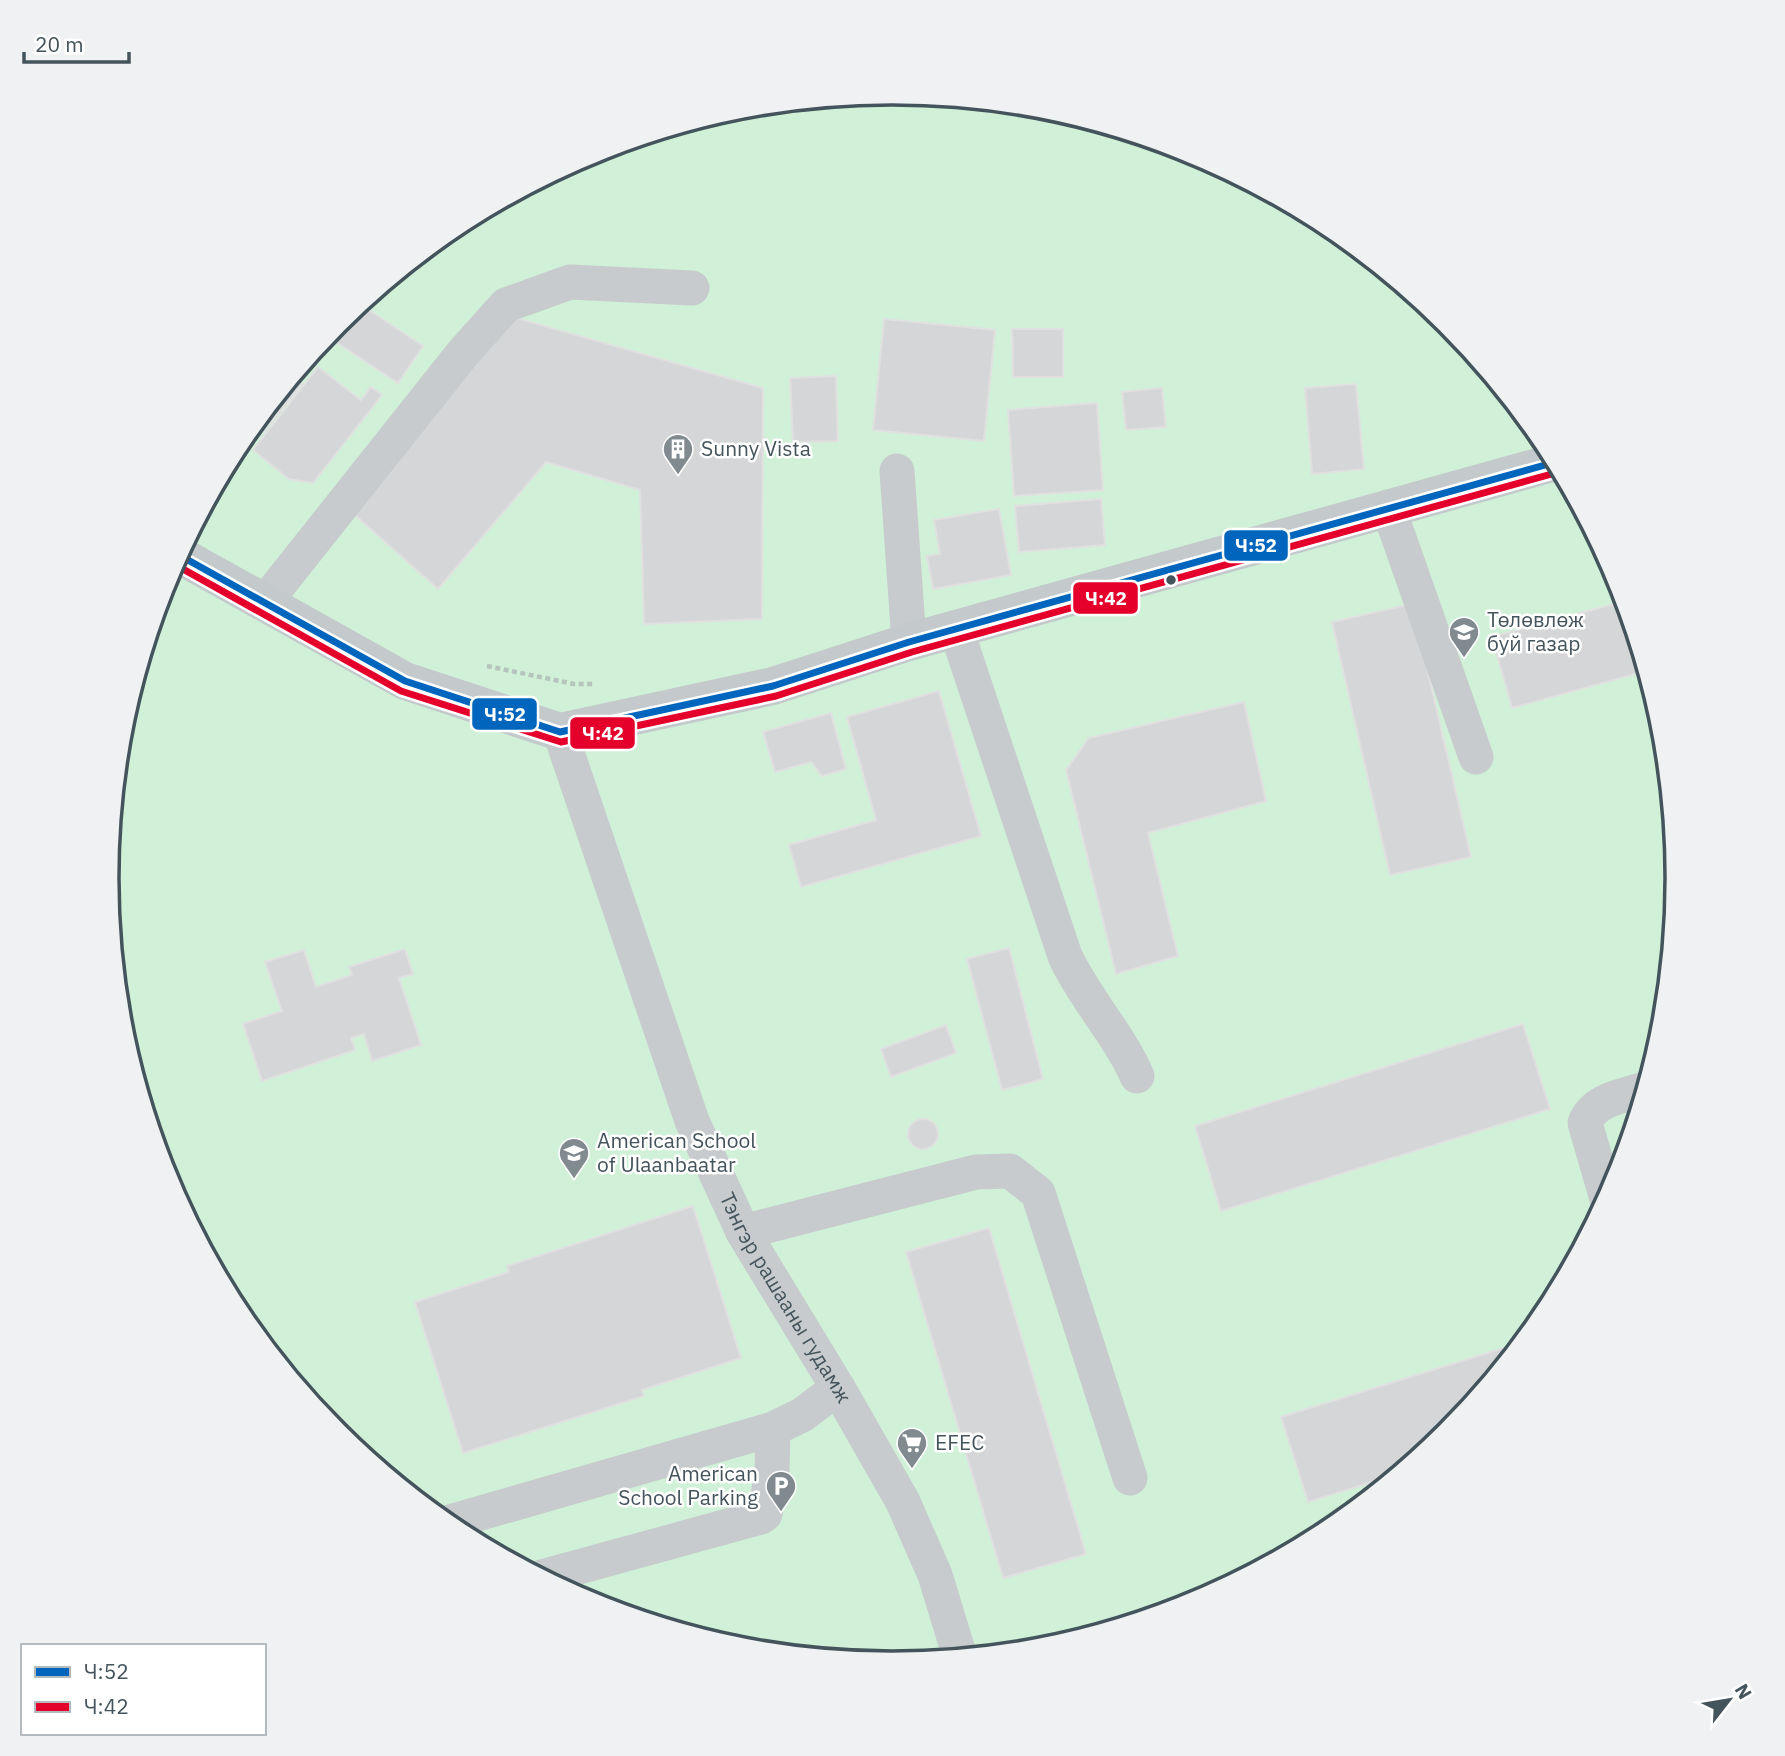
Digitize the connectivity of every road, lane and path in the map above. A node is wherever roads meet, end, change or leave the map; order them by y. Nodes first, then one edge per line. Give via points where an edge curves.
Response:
1 (692, 288) dead end
2 (1545, 465) edge
3 (897, 471) dead end
4 (1388, 507) junction
5 (188, 560) edge
6 (265, 602) junction
7 (956, 629) junction
8 (909, 642) junction
9 (481, 665) dead end
10 (598, 684) dead end
11 (560, 732) junction
12 (1476, 757) dead end
13 (1138, 1076) dead end
14 (1635, 1092) edge
15 (1603, 1184) edge
16 (743, 1232) junction
17 (838, 1388) junction
18 (773, 1429) junction
19 (1130, 1478) dead end
20 (460, 1519) edge
21 (556, 1573) edge
22 (957, 1648) edge

1 - 6 street via 570,282 506,305
2 - 4 main road
3 - 8 street
4 - 7 main road
4 - 12 street
5 - 6 main road
6 - 11 main road via 405,681
7 - 8 main road
7 - 13 street via 1065,956
8 - 11 main road via 773,686
9 - 10 path via 574,684
11 - 16 street, Тэнгэр рашааны гудамж via 692,1121
14 - 15 street via 1601,1103 1585,1123
16 - 17 street, Тэнгэр рашааны гудамж
16 - 19 street via 976,1171 1010,1171 1038,1193
17 - 18 street via 802,1415
17 - 22 street, Тэнгэр рашааны гудамж via 920,1538
18 - 20 street
18 - 21 street via 771,1481 761,1517

